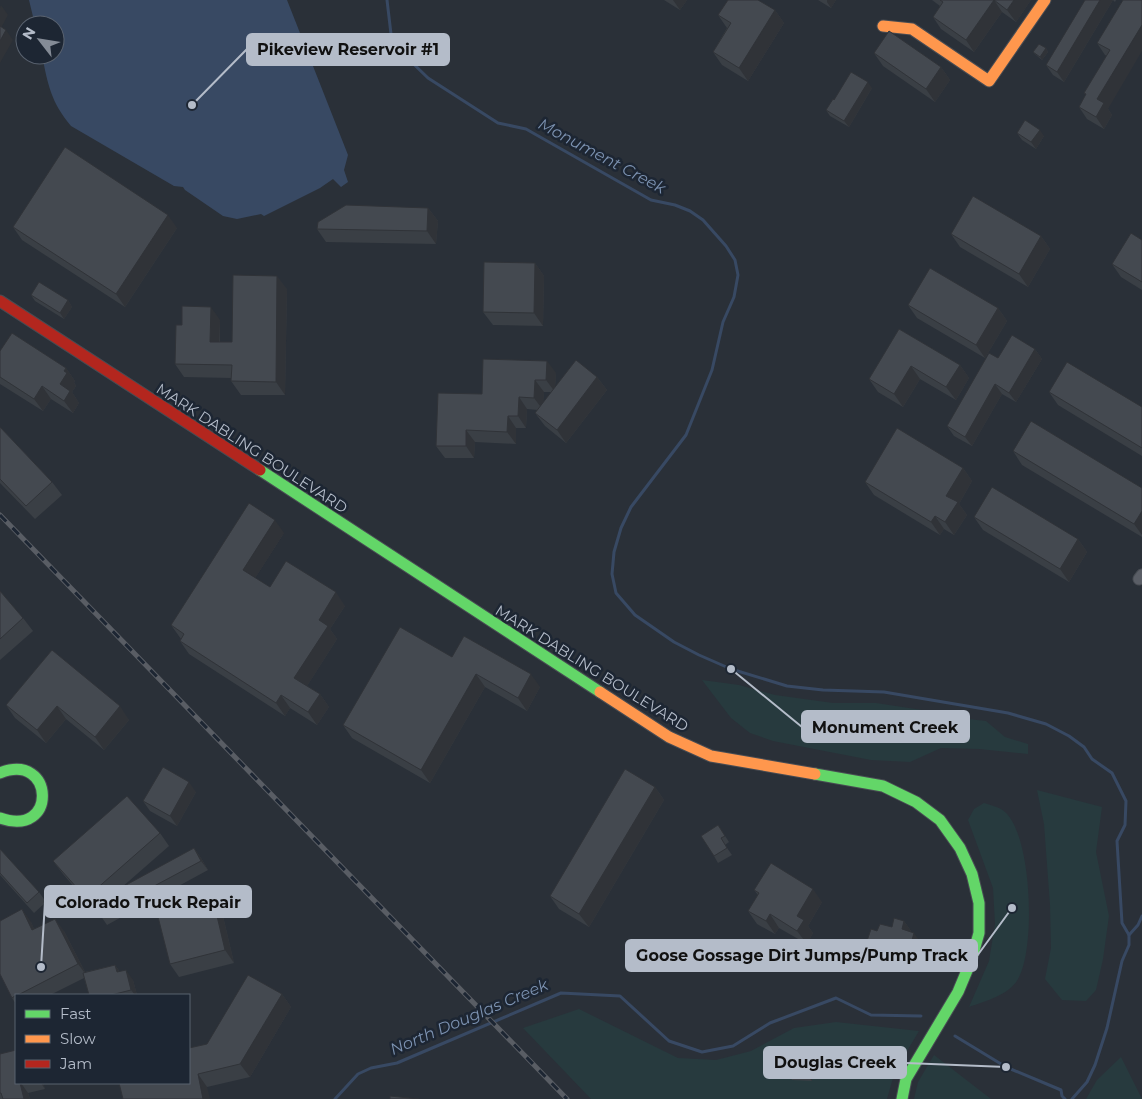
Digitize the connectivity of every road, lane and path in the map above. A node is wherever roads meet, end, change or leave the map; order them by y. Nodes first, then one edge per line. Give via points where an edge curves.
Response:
1 (1045, 0) edge
2 (883, 26) dead end
3 (0, 301) edge
4 (0, 773) edge
5 (0, 818) edge
6 (902, 1099) edge

1 - 2 street via 989,82 912,29
3 - 6 street, MARK DABLING BOULEVARD via 669,738 711,756 883,786 916,802 940,820 960,848 972,874 979,903 979,933 972,961 958,992 906,1079
4 - 5 street via 6,769 27,770 38,779 43,795 38,812 29,820 19,823

